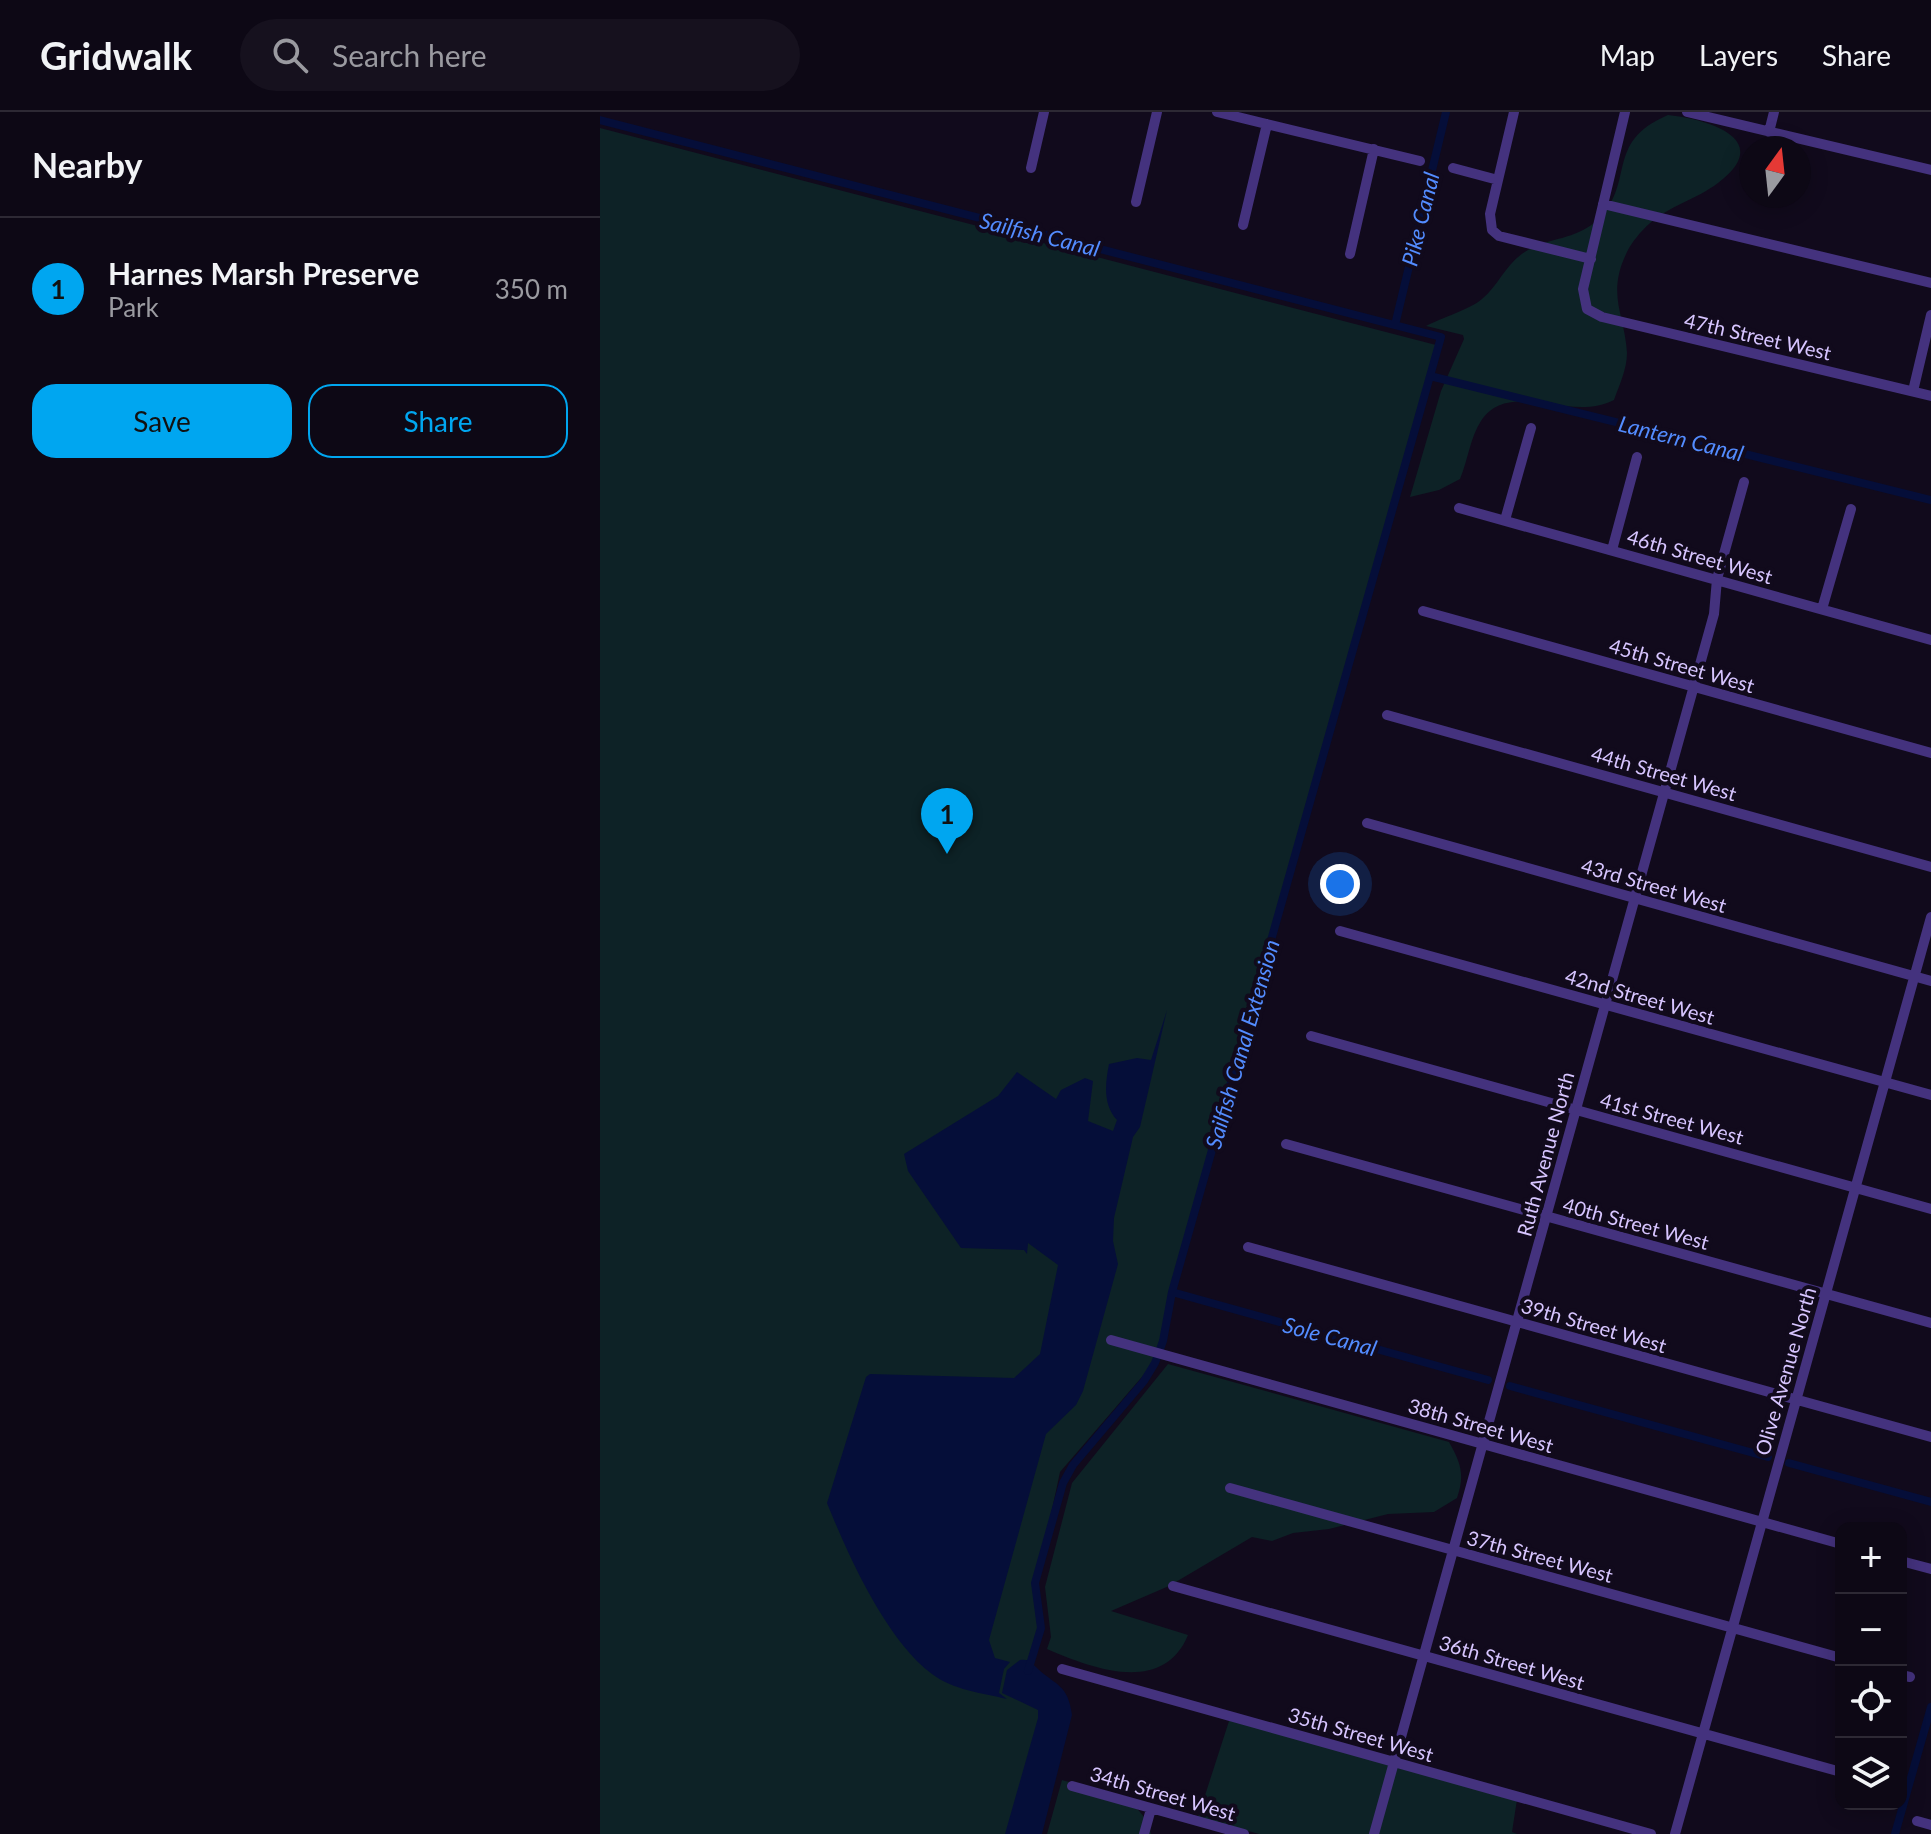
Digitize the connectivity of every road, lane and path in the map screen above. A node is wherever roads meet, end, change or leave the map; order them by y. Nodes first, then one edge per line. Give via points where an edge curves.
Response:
1 (1044, 112) edge
2 (1157, 112) edge
3 (1217, 112) edge
4 (1514, 112) edge
5 (1625, 112) edge
6 (1687, 112) edge
7 (1774, 112) edge
8 (1267, 124) junction
9 (1769, 132) junction
10 (1374, 149) junction
11 (1420, 161) dead end
12 (1031, 168) dead end
13 (1453, 168) dead end
14 (1931, 170) edge
15 (1498, 180) junction
16 (1136, 202) dead end
17 (1603, 204) junction
18 (1243, 225) dead end
19 (1350, 254) dead end
20 (1591, 259) junction
21 (1931, 283) edge
22 (1931, 315) edge
23 (1913, 391) junction
24 (1931, 396) edge
25 (1531, 428) dead end
26 (1637, 457) dead end
27 (1744, 482) dead end
28 (1459, 508) dead end
29 (1851, 509) dead end
30 (1505, 520) junction
31 (1612, 550) junction
32 (1717, 579) junction
33 (1822, 609) junction
34 (1423, 611) dead end
35 (1930, 636) edge
36 (1693, 687) junction
37 (1387, 715) dead end
38 (1931, 753) edge
39 (1664, 793) junction
40 (1367, 823) dead end
41 (1931, 867) edge
42 (1634, 898) junction
43 (1931, 917) edge
44 (1340, 931) dead end
45 (1914, 976) junction
46 (1931, 981) edge
47 (1605, 1004) junction
48 (1311, 1036) dead end
49 (1885, 1082) junction
50 (1931, 1095) edge
51 (1576, 1111) junction
52 (1286, 1144) dead end
53 (1855, 1188) junction
54 (1931, 1209) edge
55 (1547, 1216) junction
56 (1248, 1247) dead end
57 (1826, 1293) junction
58 (1517, 1322) junction
59 (1931, 1323) edge
60 (1111, 1340) dead end
61 (1796, 1400) junction
62 (1931, 1437) edge
63 (1483, 1445) junction
64 (1230, 1488) dead end
65 (1762, 1521) junction
66 (1835, 1542) edge
67 (1453, 1550) junction
68 (1907, 1563) edge
69 (1931, 1569) edge
70 (1173, 1586) dead end
71 (1732, 1628) junction
72 (1423, 1656) junction
73 (1835, 1656) edge
74 (1062, 1669) dead end
75 (1703, 1734) junction
76 (1394, 1762) junction
77 (1835, 1770) edge
78 (1072, 1786) dead end
79 (1151, 1809) junction
80 (1917, 1821) dead end
81 (1931, 1825) edge
82 (1144, 1834) edge
83 (1244, 1834) edge
84 (1374, 1834) edge
85 (1651, 1834) edge
86 (1675, 1834) edge

1 - 12 street
2 - 16 street
3 - 8 street
4 - 15 street
5 - 17 street
6 - 9 street
7 - 9 street
8 - 10 street
8 - 18 street
9 - 14 street
10 - 11 street
10 - 19 street
13 - 15 street
15 - 20 street via 1489,222 1499,236
17 - 20 street
17 - 21 street
20 - 23 street, 47th Street West via 1583,302 1602,317
22 - 23 street
23 - 24 street, 47th Street West
25 - 30 street
26 - 31 street
27 - 32 street, Ruth Avenue North
28 - 30 street, 46th Street West
29 - 33 street
30 - 31 street, 46th Street West
31 - 32 street, 46th Street West
32 - 33 street, 46th Street West
32 - 36 street, Ruth Avenue North via 1714,614
33 - 35 street, 46th Street West
34 - 36 street, 45th Street West
36 - 38 street, 45th Street West
36 - 39 street, Ruth Avenue North
37 - 39 street, 44th Street West
39 - 41 street, 44th Street West
39 - 42 street, Ruth Avenue North
40 - 42 street, 43rd Street West
42 - 45 street, 43rd Street West
42 - 47 street, Ruth Avenue North
43 - 45 street, Olive Avenue North
44 - 47 street, 42nd Street West
45 - 46 street, 43rd Street West
45 - 49 street, Olive Avenue North
47 - 49 street, 42nd Street West
47 - 51 street, Ruth Avenue North
48 - 51 street, 41st Street West
49 - 50 street, 42nd Street West
49 - 53 street, Olive Avenue North
51 - 53 street, 41st Street West
51 - 55 street, Ruth Avenue North
52 - 55 street, 40th Street West
53 - 54 street, 41st Street West
53 - 57 street, Olive Avenue North
55 - 57 street, 40th Street West
55 - 58 street, Ruth Avenue North
56 - 58 street, 39th Street West
57 - 59 street, 40th Street West
57 - 61 street, Olive Avenue North
58 - 61 street, 39th Street West
58 - 63 street, Ruth Avenue North
60 - 63 street, 38th Street West
61 - 62 street, 39th Street West
61 - 65 street, Olive Avenue North
63 - 65 street, 38th Street West
63 - 67 street, Ruth Avenue North
64 - 67 street, 37th Street West
65 - 66 street, 38th Street West
65 - 71 street, Olive Avenue North
67 - 71 street, 37th Street West
67 - 72 street, Ruth Avenue North
68 - 69 street
70 - 72 street, 36th Street West
71 - 73 street, 37th Street West
71 - 75 street, Olive Avenue North
72 - 75 street, 36th Street West
72 - 76 street, Ruth Avenue North
74 - 76 street, 35th Street West
75 - 77 street, 36th Street West
75 - 86 street, Olive Avenue North
76 - 84 street, Ruth Avenue North
76 - 85 street, 35th Street West
78 - 79 street, 34th Street West
79 - 82 street
79 - 83 street, 34th Street West
80 - 81 street

